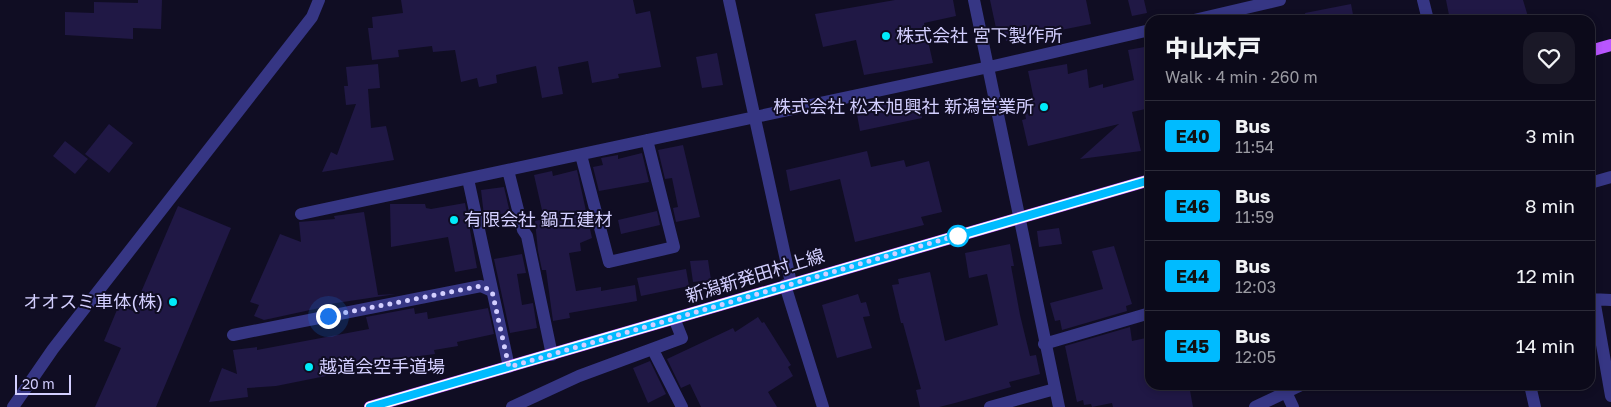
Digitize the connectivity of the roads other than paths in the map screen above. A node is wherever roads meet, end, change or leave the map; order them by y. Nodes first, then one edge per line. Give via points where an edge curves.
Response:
1 (319, 0) edge
2 (729, 0) edge
3 (974, 0) edge
4 (1280, 0) edge
5 (1423, 0) edge
6 (1216, 15) edge
7 (1427, 15) edge
8 (1145, 31) edge
9 (1611, 44) edge
10 (1595, 49) edge
11 (989, 67) junction
12 (756, 118) junction
13 (647, 140) junction
14 (581, 155) junction
15 (508, 170) junction
16 (1611, 177) edge
17 (468, 179) junction
18 (1145, 181) edge
19 (1595, 182) edge
20 (300, 214) dead end
21 (1019, 218) junction
22 (788, 284) junction
23 (492, 291) junction
24 (1595, 299) edge
25 (1611, 300) edge
26 (1145, 314) edge
27 (1595, 314) edge
28 (674, 318) junction
29 (233, 335) dead end
30 (1044, 344) junction
31 (653, 350) junction
32 (552, 355) junction
33 (509, 367) junction
34 (1055, 389) junction
35 (1290, 390) edge
36 (1531, 390) edge
37 (1286, 392) junction
38 (1611, 396) edge
39 (13, 407) edge
40 (370, 407) edge
41 (512, 407) edge
42 (682, 407) edge
43 (823, 407) edge
44 (990, 407) edge
45 (1059, 407) edge
46 (1255, 407) edge
47 (1293, 407) edge
48 (1535, 407) edge

1 - 39 street via 312,17 53,349
2 - 12 street
3 - 11 street
4 - 6 street
5 - 7 street
8 - 11 street
9 - 10 main road
11 - 12 street
11 - 21 street
12 - 13 street
12 - 22 street
13 - 14 street
13 - 14 street via 674,247 609,262
14 - 15 street
15 - 17 street
15 - 32 street via 527,236
16 - 19 street
17 - 20 street
17 - 23 street
18 - 21 main road, 新潟新発田村上線
21 - 22 main road, 新潟新発田村上線
21 - 30 street
22 - 28 main road, 新潟新発田村上線
22 - 43 street
23 - 29 street via 481,286
23 - 33 street
24 - 25 street
26 - 30 street
27 - 38 street
28 - 31 street via 682,338
28 - 32 main road, 新潟新発田村上線
30 - 34 street
31 - 41 street via 579,376
31 - 42 street
32 - 33 main road, 新潟新発田村上線
33 - 40 main road, 新潟新発田村上線
34 - 44 street
34 - 45 street
35 - 37 street
36 - 48 street
37 - 46 street
37 - 47 street

